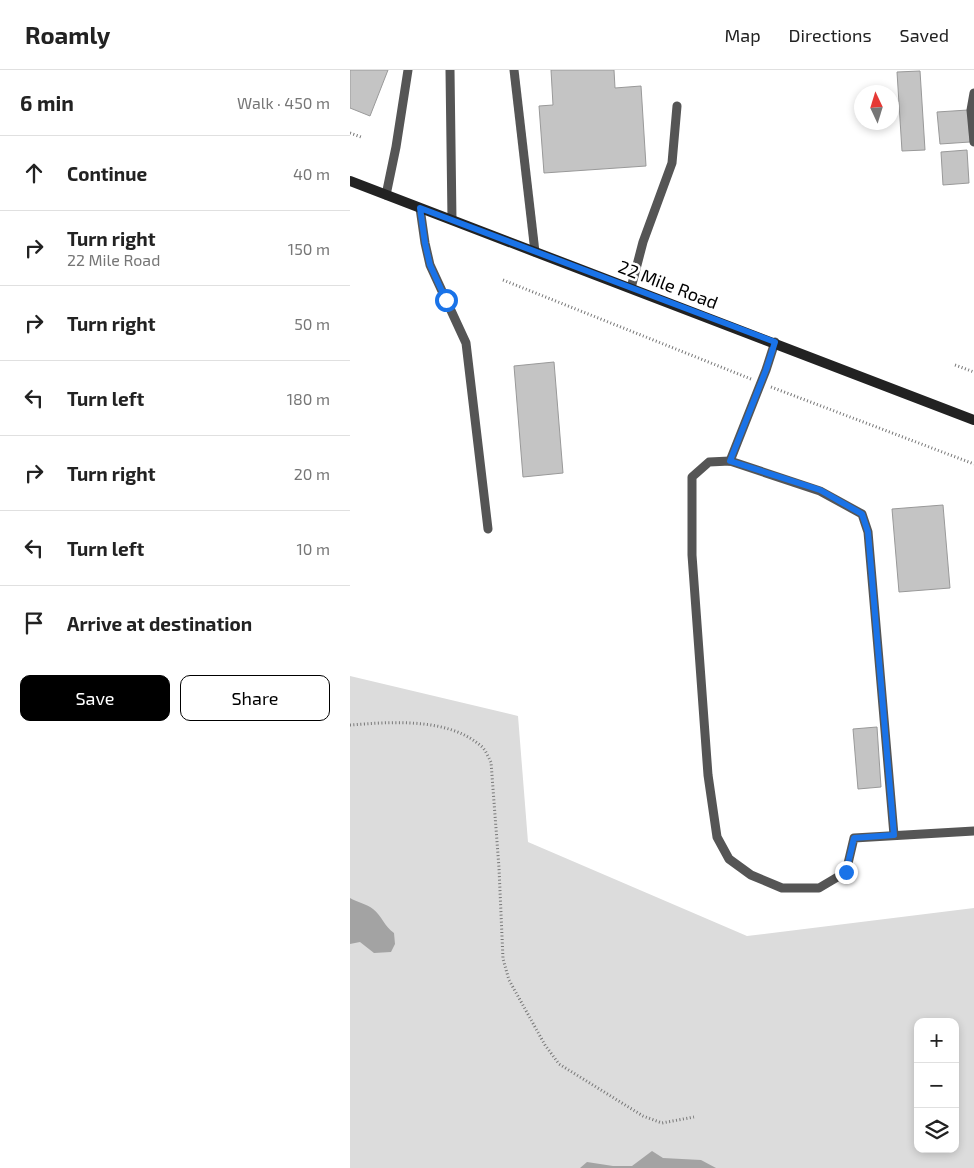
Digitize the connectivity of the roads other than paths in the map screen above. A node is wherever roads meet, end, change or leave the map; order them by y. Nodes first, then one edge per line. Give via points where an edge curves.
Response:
1 (408, 70) edge
2 (450, 70) edge
3 (514, 70) edge
4 (974, 93) edge
5 (677, 106) dead end
6 (974, 142) edge
7 (350, 181) edge
8 (386, 195) junction
9 (420, 208) junction
10 (452, 220) junction
11 (535, 252) junction
12 (631, 288) junction
13 (775, 342) junction
14 (974, 419) edge
15 (730, 461) junction
16 (488, 529) dead end
17 (974, 831) edge
18 (894, 835) junction

1 - 8 lane
2 - 10 lane
3 - 11 lane
4 - 6 lane
5 - 12 lane via 672,163 643,242
7 - 8 street, 22 Mile Road
8 - 9 street, 22 Mile Road
9 - 10 street, 22 Mile Road
9 - 16 lane via 430,265 466,343
10 - 11 street, 22 Mile Road
11 - 12 street, 22 Mile Road
12 - 13 street, 22 Mile Road
13 - 14 street, 22 Mile Road
13 - 15 lane
15 - 18 lane via 820,490 862,514 868,532
15 - 18 lane via 709,462 692,477 692,555 708,775 717,837 729,859 751,875 782,888 819,888 846,872 854,838
17 - 18 lane

